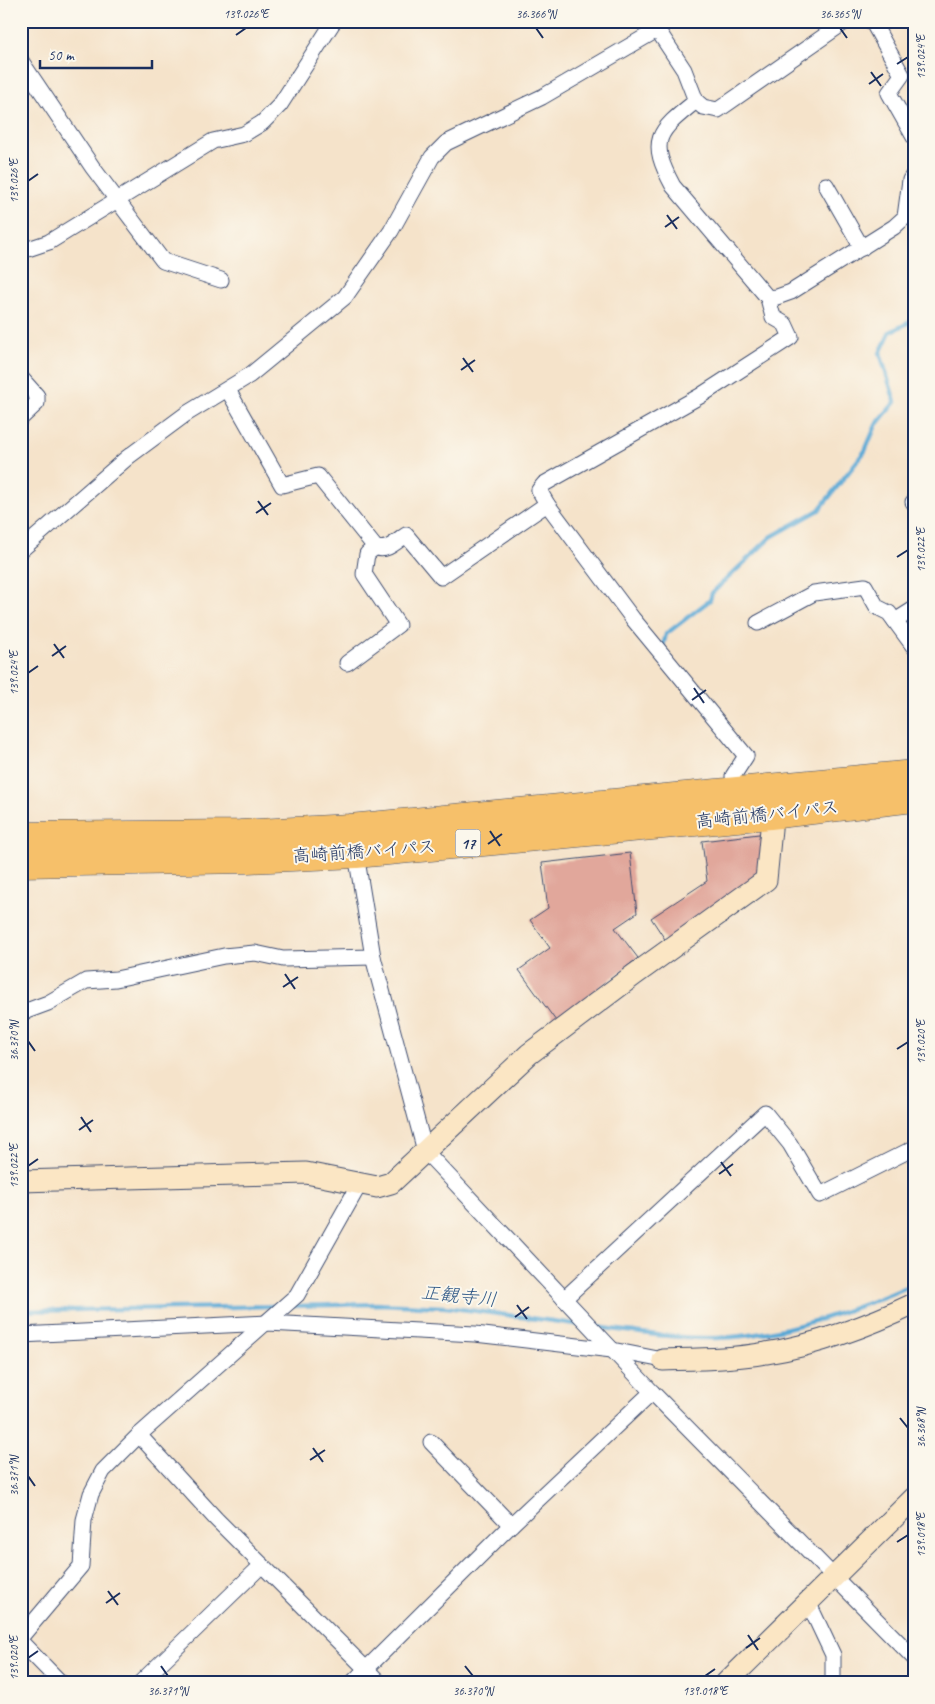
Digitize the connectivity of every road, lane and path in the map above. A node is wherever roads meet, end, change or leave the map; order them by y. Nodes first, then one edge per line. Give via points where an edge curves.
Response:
1 (334, 21) edge
2 (846, 21) edge
3 (872, 21) edge
4 (654, 26) edge
5 (21, 61) edge
6 (696, 101) junction
7 (914, 137) edge
8 (914, 174) edge
9 (826, 185) dead end
10 (116, 199) junction
11 (21, 248) edge
12 (862, 248) junction
13 (221, 280) dead end
14 (768, 298) junction
15 (21, 378) edge
16 (228, 390) junction
17 (21, 418) edge
18 (547, 504) junction
19 (375, 547) junction
20 (21, 550) edge
21 (914, 609) edge
22 (895, 620) junction
23 (758, 623) dead end
24 (914, 648) edge
25 (347, 663) dead end
26 (914, 774) edge
27 (735, 792) junction
28 (914, 798) edge
29 (770, 814) junction
30 (21, 836) edge
31 (356, 854) junction
32 (21, 862) edge
33 (372, 957) junction
34 (21, 1013) edge
35 (914, 1148) edge
36 (424, 1151) junction
37 (21, 1181) edge
38 (359, 1185) junction
39 (564, 1299) junction
40 (914, 1304) edge
41 (268, 1323) junction
42 (21, 1335) edge
43 (612, 1350) junction
44 (664, 1360) junction
45 (636, 1375) junction
46 (652, 1392) junction
47 (139, 1435) junction
48 (431, 1442) dead end
49 (914, 1498) edge
50 (511, 1525) junction
51 (262, 1565) junction
52 (833, 1577) junction
53 (808, 1602) junction
54 (21, 1637) edge
55 (21, 1642) edge
56 (914, 1658) edge
57 (365, 1667) junction
58 (62, 1683) edge
59 (140, 1683) edge
60 (352, 1683) edge
61 (380, 1683) edge
62 (726, 1683) edge
63 (833, 1683) edge

1 - 10 street via 280,105 262,123 244,134 213,141
2 - 6 street via 718,110 703,107
3 - 7 street via 902,74 890,93
4 - 6 street via 684,70
4 - 16 street via 542,97 446,143 432,157 391,231 345,297
5 - 10 street
6 - 14 street via 659,138 658,153 663,167 673,186
8 - 12 street via 910,180 905,216
9 - 12 street
10 - 11 street via 49,242
10 - 13 street via 162,261
12 - 14 street via 791,292
14 - 18 street via 773,316 785,324 791,337 700,396 544,484 539,490
15 - 17 street via 37,396 37,403
16 - 19 street via 282,485 318,476
16 - 20 street via 186,414 128,457
18 - 19 street via 441,577 406,535 386,549
18 - 27 street via 634,619 746,756 733,776
19 - 25 street via 367,554 364,574 398,625
21 - 22 street
22 - 23 street via 877,608 865,586 814,593
22 - 24 street
26 - 27 highway, 高崎前橋バイパス / 17
27 - 30 highway, 高崎前橋バイパス / 17 via 350,828 230,834
28 - 29 highway, 高崎前橋バイパス / 17
29 - 31 highway, 高崎前橋バイパス / 17
29 - 36 street via 766,880 529,1054
31 - 32 highway, 高崎前橋バイパス / 17
31 - 33 street
33 - 34 street via 283,959 255,954 224,956 116,979 86,981 48,1003
33 - 36 street
35 - 39 street via 820,1196 790,1144 765,1113
36 - 38 street via 391,1183 377,1187
36 - 39 street
37 - 38 street via 306,1173
38 - 41 street via 297,1295
39 - 43 street
40 - 44 street via 865,1325 768,1353
41 - 42 street
41 - 43 street via 475,1334
41 - 47 street
43 - 44 street
43 - 45 street
44 - 45 street via 647,1366
45 - 46 street
46 - 50 street
46 - 52 street
47 - 51 street
47 - 54 street via 103,1471 91,1494 84,1520 81,1566
48 - 50 street
49 - 52 street
50 - 57 street
51 - 57 street
51 - 59 street
52 - 53 street
52 - 56 street
53 - 62 street
53 - 63 street via 833,1655
55 - 58 street
57 - 60 street
57 - 61 street

